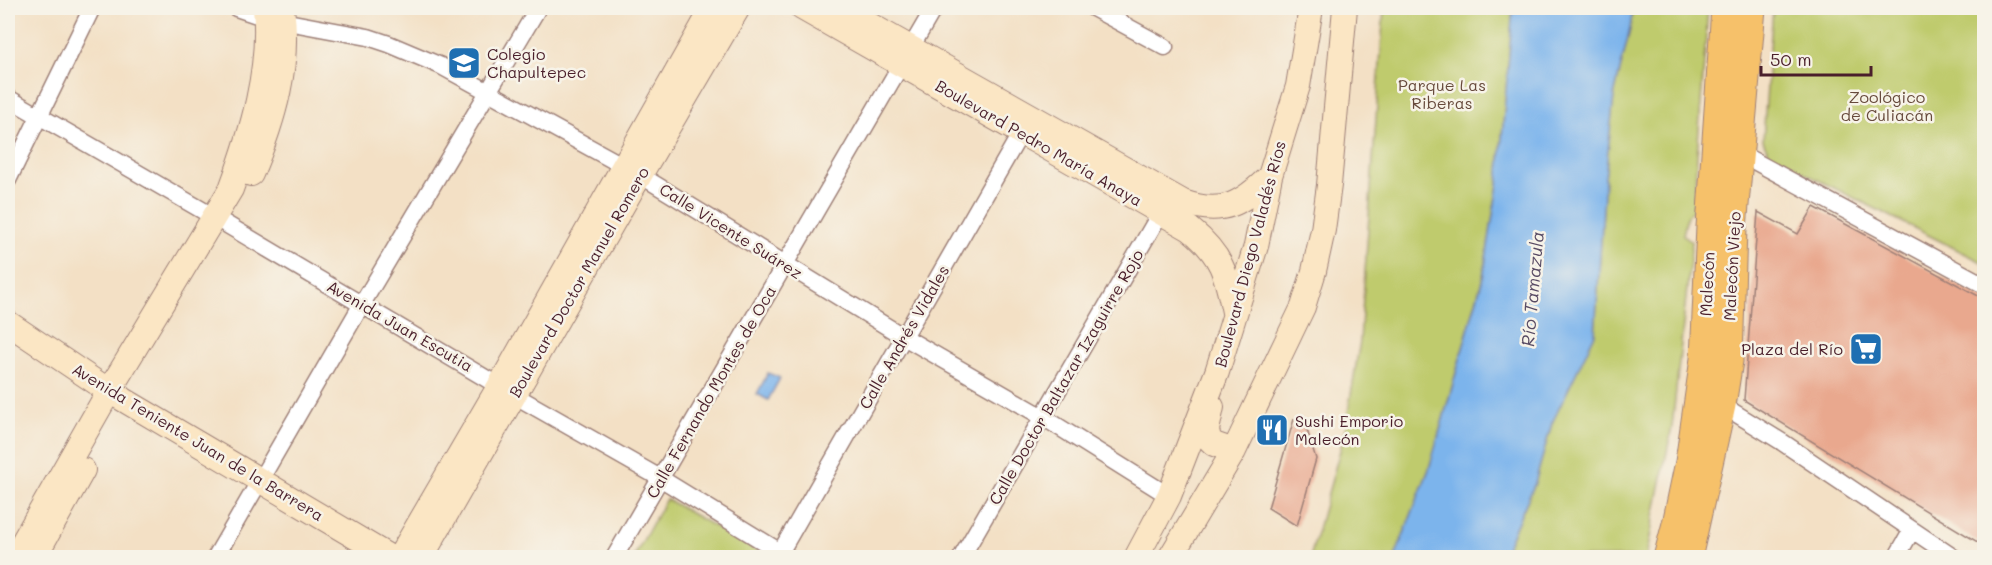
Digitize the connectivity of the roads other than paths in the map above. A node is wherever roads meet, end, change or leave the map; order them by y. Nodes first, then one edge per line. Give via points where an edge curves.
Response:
1 (92, 8) edge
2 (236, 8) edge
3 (538, 8) edge
4 (713, 8) edge
5 (738, 8) edge
6 (802, 8) edge
7 (840, 8) edge
8 (934, 8) edge
9 (1094, 8) edge
10 (1311, 8) edge
11 (1345, 8) edge
12 (1725, 8) edge
13 (1752, 8) edge
14 (274, 14) edge
15 (1165, 47) dead end
16 (906, 56) junction
17 (1298, 86) junction
18 (488, 91) junction
19 (8, 98) edge
20 (39, 117) junction
21 (1026, 125) junction
22 (1333, 127) junction
23 (1728, 147) junction
24 (631, 171) junction
25 (1270, 176) junction
26 (8, 180) edge
27 (1166, 204) junction
28 (220, 221) junction
29 (785, 265) junction
30 (1984, 285) edge
31 (362, 304) junction
32 (1235, 315) junction
33 (8, 323) edge
34 (904, 337) junction
35 (1704, 358) junction
36 (1217, 372) junction
37 (507, 390) junction
38 (116, 395) junction
39 (1722, 405) junction
40 (1042, 417) junction
41 (1234, 451) junction
42 (660, 478) junction
43 (261, 481) junction
44 (1163, 507) junction
45 (1912, 530) junction
46 (782, 556) edge
47 (14, 558) edge
48 (34, 558) edge
49 (215, 558) edge
50 (391, 558) edge
51 (399, 558) edge
52 (421, 558) edge
53 (614, 558) edge
54 (961, 558) edge
55 (1121, 558) edge
56 (1136, 558) edge
57 (1170, 558) edge
58 (1667, 558) edge
59 (1688, 558) edge
60 (1896, 558) edge
61 (1954, 558) edge

1 - 20 street
2 - 14 street, Calle Vicente Suárez
3 - 18 street
4 - 24 street, Boulevard Doctor Manuel Romero
5 - 24 street, Boulevard Doctor Manuel Romero
6 - 16 street, Boulevard Pedro María Anaya
7 - 16 street, Boulevard Pedro María Anaya
8 - 16 street, Calle Fernando Montes de Oca
9 - 15 street
10 - 17 street, Boulevard Diego Valadés Ríos
11 - 22 street
12 - 23 main road, Malecón
13 - 23 main road, Malecón Viejo
14 - 18 street, Calle Vicente Suárez via 389,44
14 - 28 street via 250,132
16 - 21 street, Boulevard Pedro María Anaya
16 - 29 street, Calle Fernando Montes de Oca
17 - 22 street via 1317,82 1325,87
17 - 25 street, Boulevard Diego Valadés Ríos
18 - 24 street, Calle Vicente Suárez
18 - 31 street
19 - 20 street, Avenida Juan Escutia
20 - 26 street
20 - 28 street, Avenida Juan Escutia
21 - 27 street, Boulevard Pedro María Anaya
21 - 34 street, Calle Andrés Vidales
22 - 41 street via 1323,230 1306,298
23 - 30 street
23 - 35 main road, Malecón via 1710,227
23 - 39 main road, Malecón Viejo via 1733,228 1729,361
24 - 29 street, Calle Vicente Suárez
24 - 37 street, Boulevard Doctor Manuel Romero
25 - 27 street, Boulevard Pedro María Anaya via 1244,200 1226,207
25 - 32 street, Boulevard Diego Valadés Ríos via 1256,246
27 - 32 street, Boulevard Pedro María Anaya via 1211,248 1226,276
27 - 40 street, Calle Doctor Baltazar Izaguirre Rojo
28 - 31 street, Avenida Juan Escutia
28 - 38 street
29 - 34 street, Calle Vicente Suárez
29 - 42 street, Calle Fernando Montes de Oca
31 - 37 street, Avenida Juan Escutia
31 - 43 street
32 - 36 street, Boulevard Diego Valadés Ríos
33 - 38 street, Avenida Teniente Juan de la Barrera
34 - 40 street, Calle Vicente Suárez
34 - 46 street, Calle Andrés Vidales
35 - 39 main road via 1714,395
35 - 58 main road, Malecón via 1689,462
36 - 41 street via 1208,436 1214,444
36 - 44 street, Boulevard Diego Valadés Ríos
37 - 42 street, Avenida Juan Escutia
37 - 51 street, Boulevard Doctor Manuel Romero
37 - 52 street, Boulevard Doctor Manuel Romero
38 - 43 street, Avenida Teniente Juan de la Barrera
38 - 47 street
38 - 48 street
39 - 45 street
39 - 59 main road, Malecón Viejo
40 - 44 street, Calle Vicente Suárez
40 - 54 street, Calle Doctor Baltazar Izaguirre Rojo
41 - 57 street
42 - 46 street, Avenida Juan Escutia
42 - 53 street, Calle Fernando Montes de Oca
43 - 49 street
43 - 50 street, Avenida Teniente Juan de la Barrera
44 - 55 street via 1142,527
44 - 56 street, Boulevard Diego Valadés Ríos
45 - 60 street
45 - 61 street

